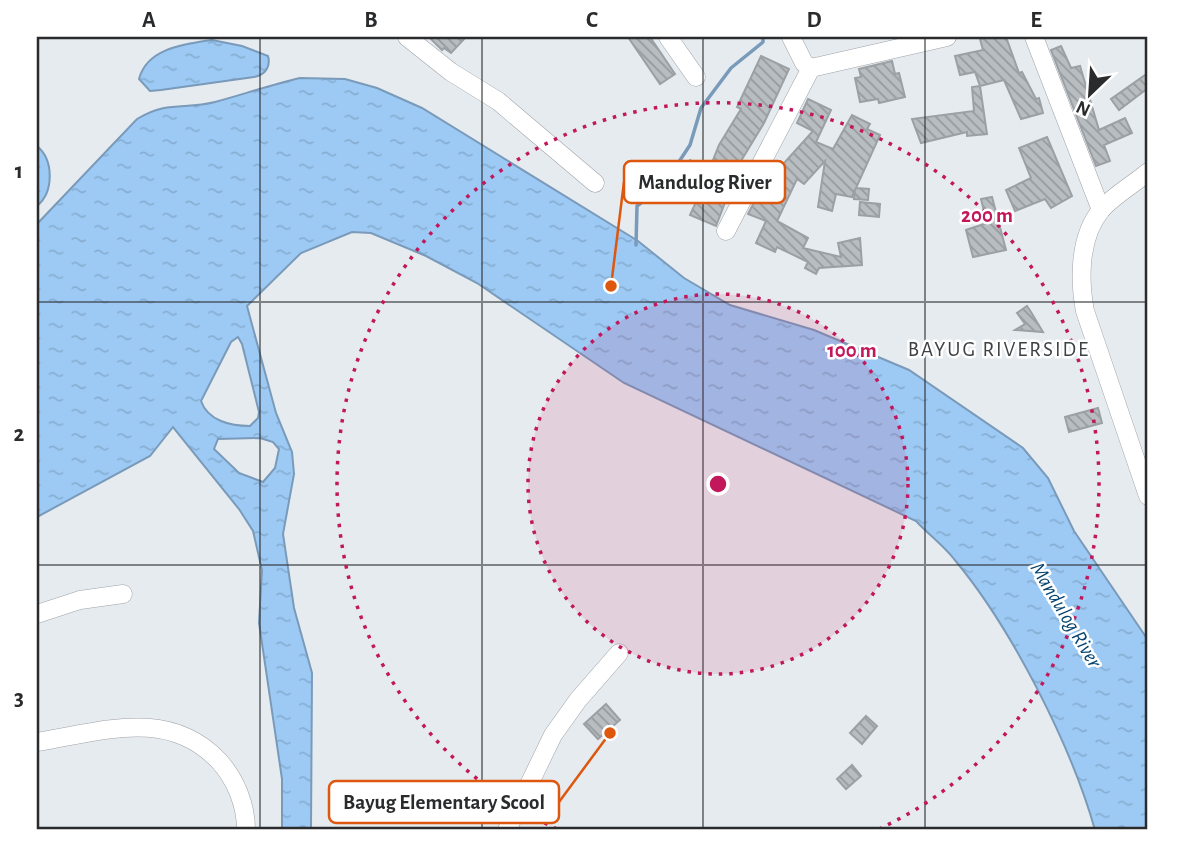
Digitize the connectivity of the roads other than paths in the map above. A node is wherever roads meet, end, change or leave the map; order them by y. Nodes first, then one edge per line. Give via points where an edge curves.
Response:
1 (407, 37) edge
2 (668, 37) edge
3 (791, 37) edge
4 (947, 37) edge
5 (1034, 37) edge
6 (811, 68) junction
7 (696, 77) dead end
8 (1148, 172) edge
9 (595, 183) dead end
10 (1101, 210) junction
11 (726, 230) dead end
12 (1148, 496) edge
13 (123, 594) dead end
14 (37, 614) edge
15 (619, 653) dead end
16 (37, 743) edge
17 (246, 830) edge
18 (507, 830) edge

1 - 9 street via 498,101
2 - 7 street
3 - 6 street
4 - 6 street
5 - 10 street
6 - 11 street
8 - 10 street
10 - 12 street via 1091,230 1079,282
13 - 14 street via 80,600
15 - 18 street via 554,735
16 - 17 street via 139,726 187,736 228,770 241,797

